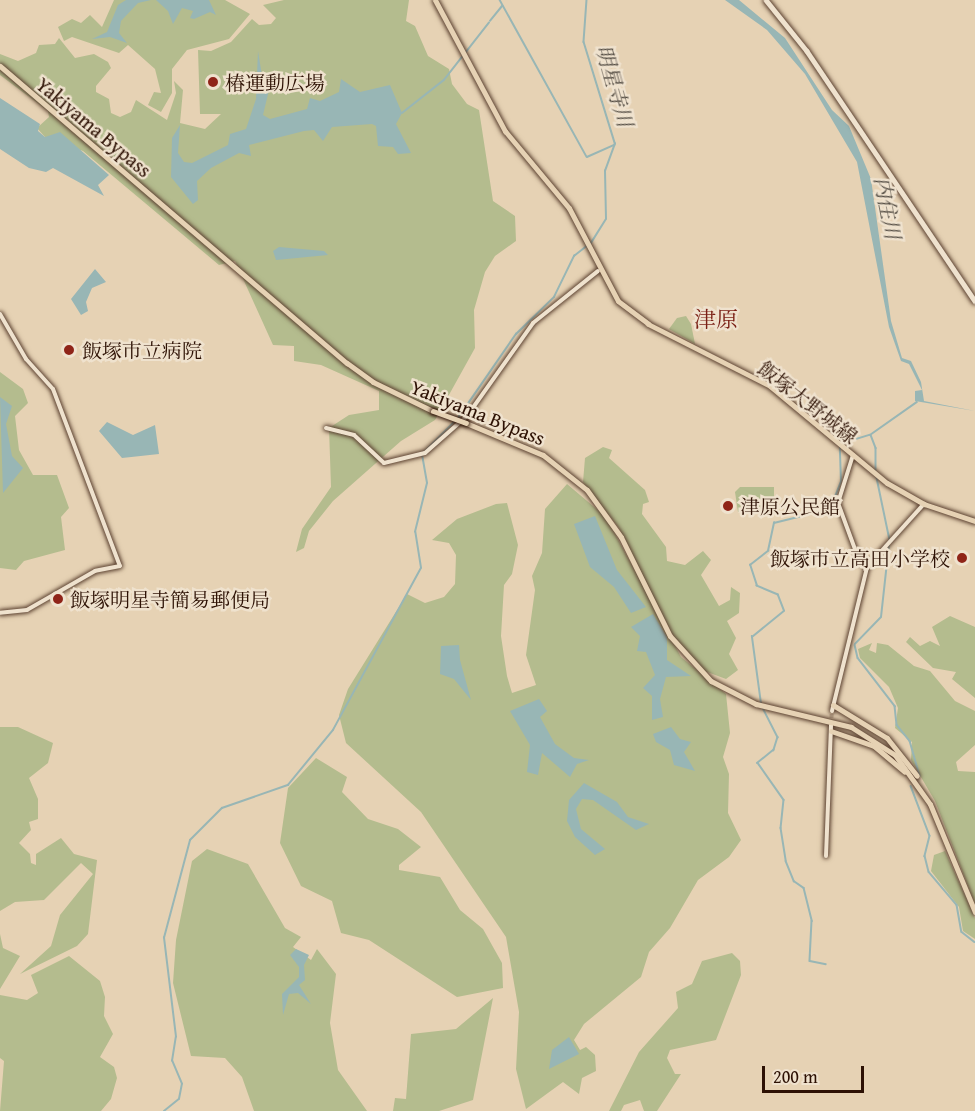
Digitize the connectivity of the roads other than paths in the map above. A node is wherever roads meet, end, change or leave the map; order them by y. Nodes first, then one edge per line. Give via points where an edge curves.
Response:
1 (435, 0) edge
2 (766, 0) edge
3 (0, 66) edge
4 (598, 271) junction
5 (975, 301) edge
6 (0, 314) edge
7 (326, 428) dead end
8 (853, 455) junction
9 (924, 504) junction
10 (975, 521) edge
11 (867, 567) junction
12 (0, 612) edge
13 (833, 708) joint
14 (831, 728) joint
15 (920, 787) junction
16 (930, 804) junction
17 (826, 856) dead end
18 (975, 912) edge

1 - 4 main road, 飯塚大野城線 via 505,131 569,208
2 - 5 main road via 807,51
3 - 15 main road, Yakiyama Bypass, bridge via 365,376 433,411 543,455 587,490 621,537 681,652 711,681 756,704 830,720 871,737 895,755
4 - 7 street via 534,322 467,416 425,453 384,463 349,432
4 - 8 main road, 飯塚大野城線 via 632,314 770,386
6 - 12 street via 26,359 53,389 120,566 95,571 27,610
8 - 9 main road, 飯塚大野城線 via 881,479
8 - 11 street via 838,503 859,560
9 - 10 main road, 飯塚大野城線
9 - 11 street
11 - 13 street
13 - 15 main road via 887,738 912,769
14 - 16 main road via 874,746 904,771
14 - 17 street
15 - 16 main road, Yakiyama Bypass
16 - 18 main road, Yakiyama Bypass

